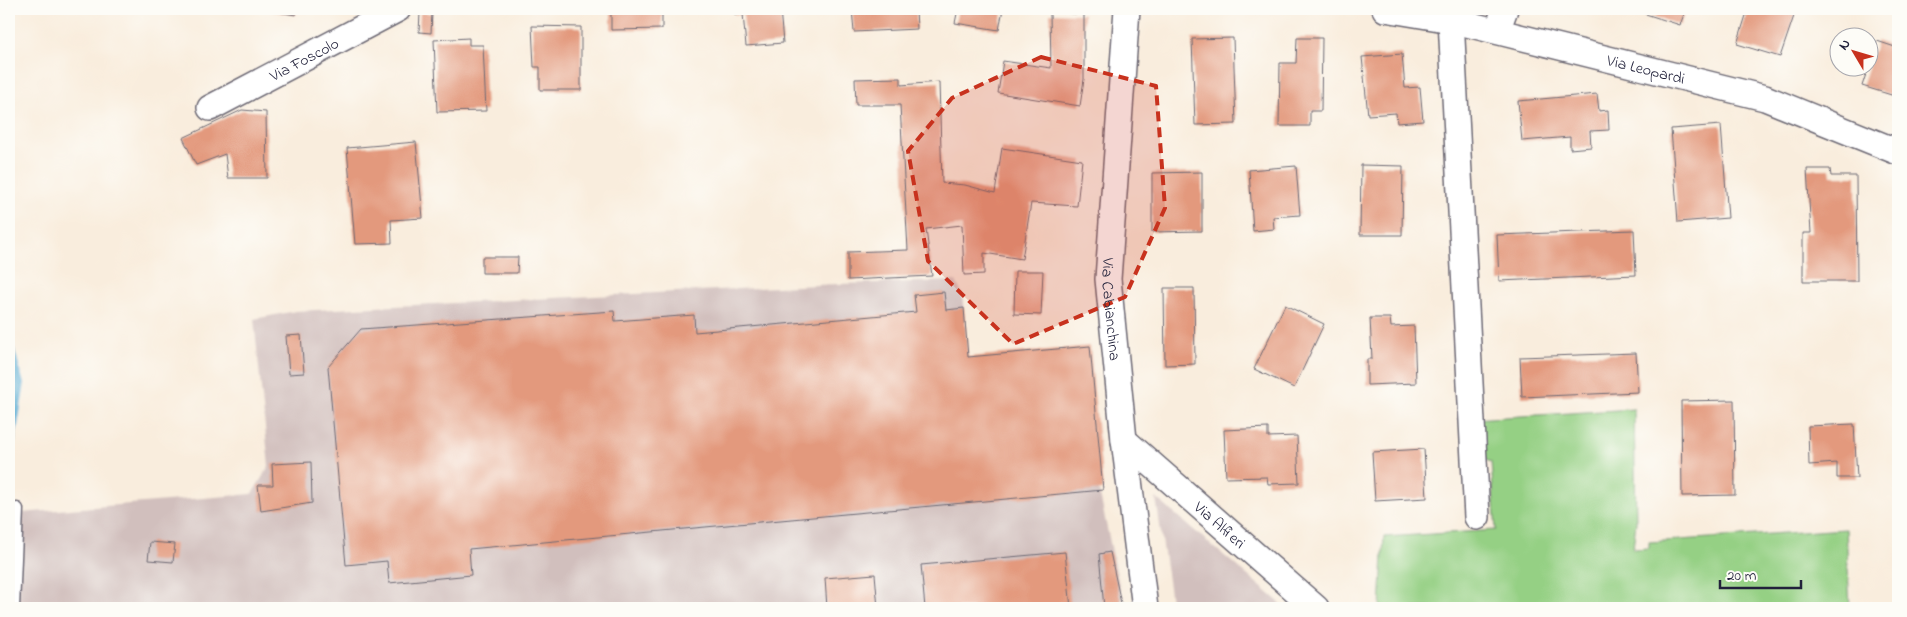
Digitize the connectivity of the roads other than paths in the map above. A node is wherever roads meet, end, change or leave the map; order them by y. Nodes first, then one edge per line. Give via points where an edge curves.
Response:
1 (398, 9) edge
2 (1127, 9) edge
3 (1385, 9) edge
4 (1452, 20) junction
5 (1501, 20) edge
6 (210, 108) dead end
7 (1898, 152) edge
8 (1124, 440) junction
9 (17, 509) dead end
10 (1476, 517) dead end
11 (13, 608) edge
12 (1145, 608) edge
13 (1316, 608) edge

1 - 6 street, Via Foscolo
2 - 8 street, Via Cabianchina via 1108,279
3 - 4 street, Via Leopardi
4 - 5 street, Via Leopardi
4 - 10 street
5 - 7 street, Via Leopardi via 1765,98
8 - 12 street, Via Cabianchina
8 - 13 street, Via Alfieri
9 - 11 lane

